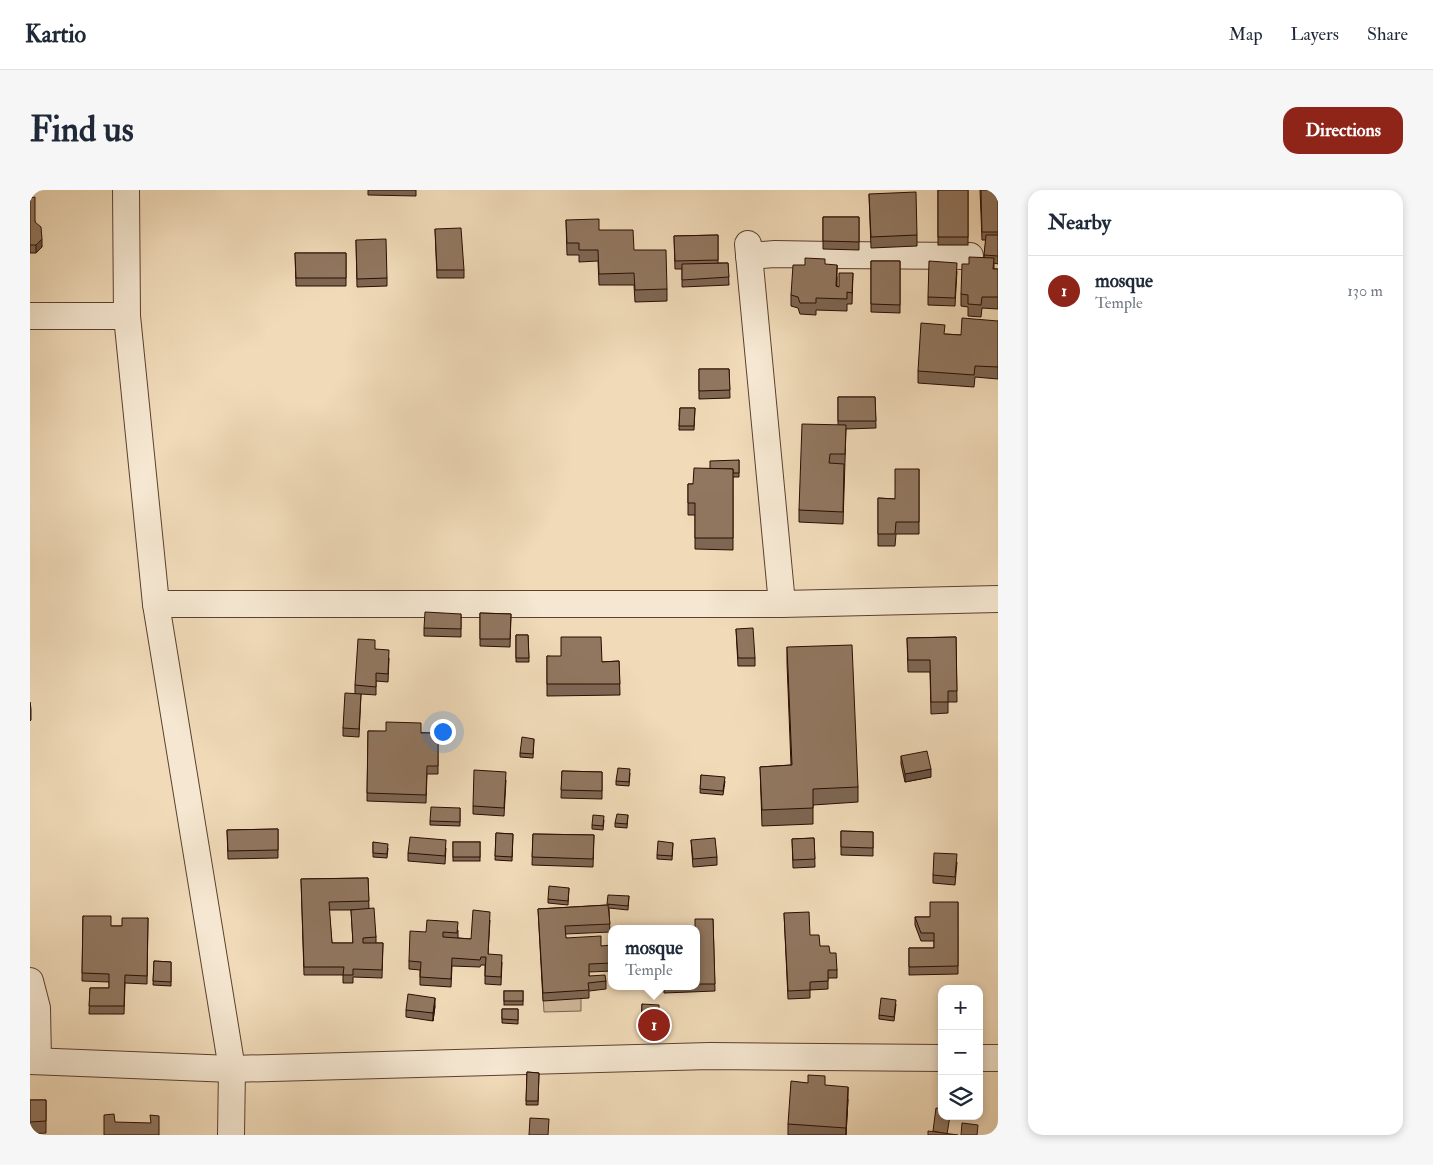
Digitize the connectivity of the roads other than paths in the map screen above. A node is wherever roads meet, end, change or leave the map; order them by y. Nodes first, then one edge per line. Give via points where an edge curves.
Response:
1 (126, 190) edge
2 (970, 256) edge
3 (30, 316) edge
4 (127, 316) junction
5 (998, 599) edge
6 (156, 604) junction
7 (782, 604) junction
8 (30, 980) edge
9 (938, 1058) edge
10 (983, 1058) edge
11 (998, 1058) edge
12 (34, 1061) edge
13 (232, 1069) junction
14 (231, 1135) edge

1 - 4 street
2 - 7 street via 832,256 748,250
3 - 4 street
4 - 6 street
5 - 7 street
6 - 7 street
6 - 13 street
8 - 12 street via 38,1008
9 - 13 street via 710,1056
10 - 11 street
12 - 13 street
13 - 14 street

